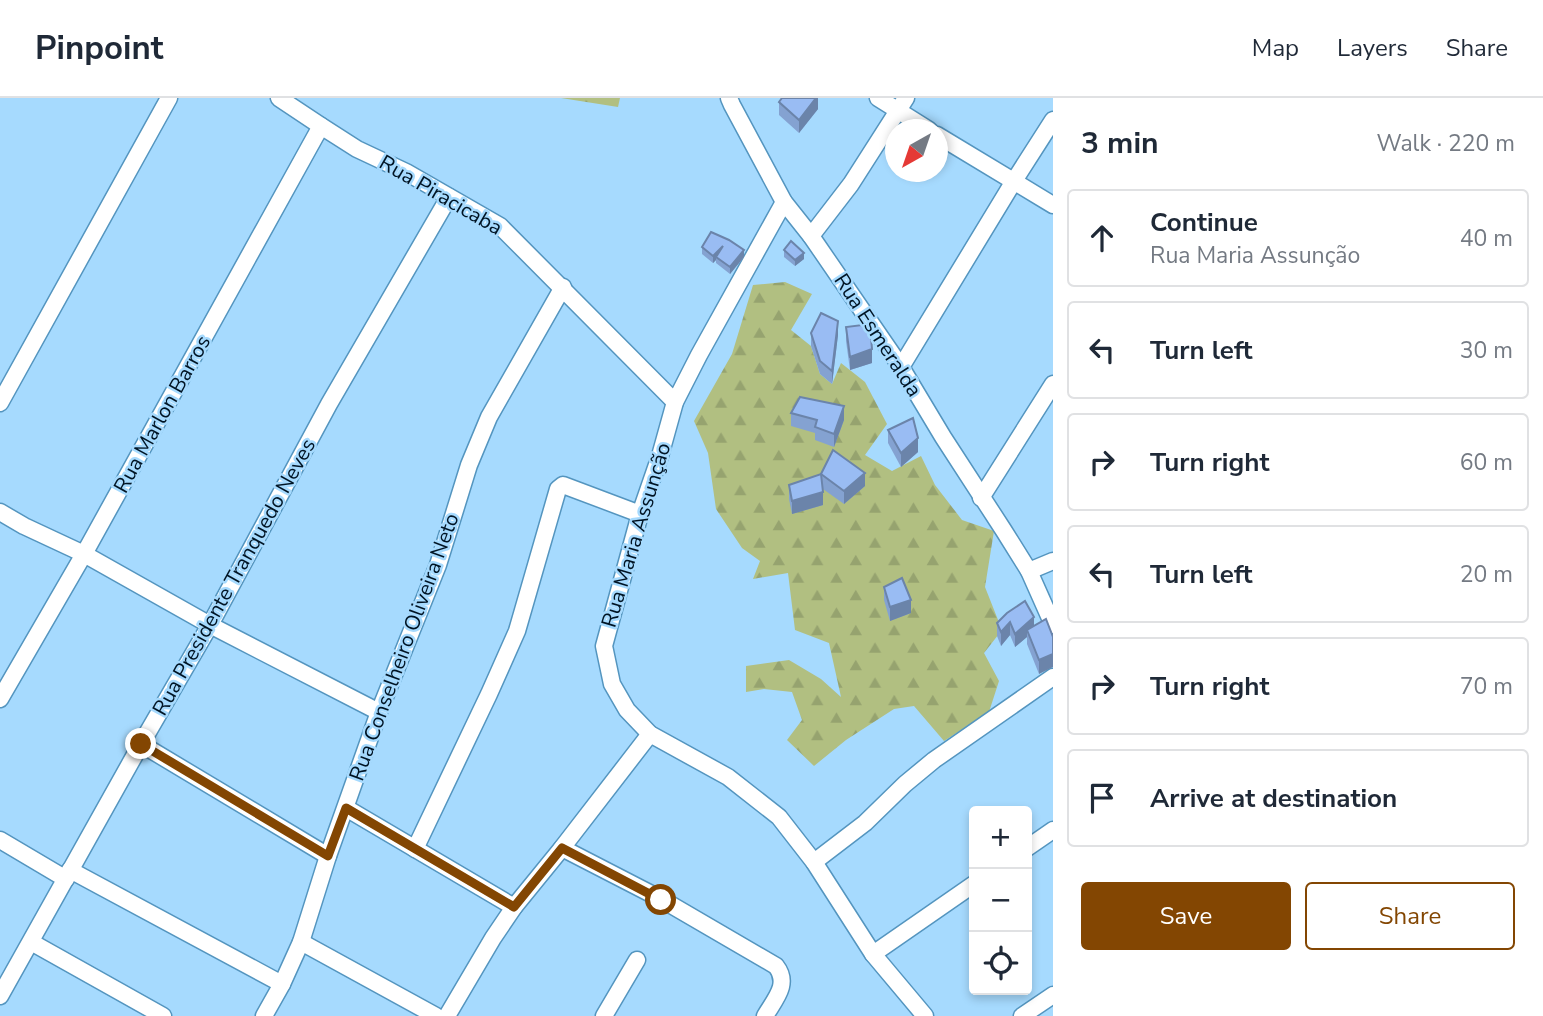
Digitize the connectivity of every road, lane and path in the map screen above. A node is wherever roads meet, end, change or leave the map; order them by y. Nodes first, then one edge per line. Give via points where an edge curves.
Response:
1 (169, 98) edge
2 (279, 98) edge
3 (878, 98) edge
4 (732, 101) edge
5 (902, 104) edge
6 (918, 119) edge
7 (1053, 120) edge
8 (321, 127) junction
9 (948, 142) edge
10 (1014, 181) junction
11 (449, 197) junction
12 (784, 202) junction
13 (1053, 205) edge
14 (811, 236) junction
15 (563, 287) junction
16 (901, 367) junction
17 (1053, 384) edge
18 (676, 402) junction
19 (0, 403) edge
20 (981, 498) junction
21 (0, 512) edge
22 (640, 514) junction
23 (85, 554) junction
24 (1053, 561) edge
25 (1029, 571) junction
26 (210, 625) junction
27 (1053, 625) edge
28 (5, 677) edge
29 (1053, 677) edge
30 (0, 699) edge
31 (379, 712) junction
32 (650, 734) junction
33 (141, 744) junction
34 (346, 808) junction
35 (1053, 830) edge
36 (0, 840) edge
37 (1032, 845) edge
38 (562, 848) junction
39 (415, 849) junction
40 (328, 856) junction
41 (814, 862) junction
42 (68, 875) junction
43 (969, 887) edge
44 (514, 907) junction
45 (31, 942) junction
46 (301, 942) junction
47 (873, 954) junction
48 (637, 960) dead end
49 (282, 984) junction
50 (1053, 995) edge
51 (0, 996) edge
52 (163, 1016) edge
53 (264, 1016) edge
54 (436, 1016) edge
55 (447, 1016) edge
56 (604, 1016) edge
57 (765, 1016) edge
58 (925, 1016) edge
59 (1022, 1016) edge

1 - 19 street
2 - 8 street, Rua Piracicaba
3 - 5 street
4 - 12 street, Rua Esmeralda
5 - 6 street
5 - 14 street
7 - 10 street
8 - 11 street, Rua Piracicaba
8 - 23 street, Rua Marlon Barros
9 - 10 street
10 - 13 street
10 - 16 street
11 - 15 street, Rua Piracicaba via 500,226
11 - 26 street, Rua Presidente Tranquedo Neves via 329,404
12 - 14 street, Rua Esmeralda
12 - 18 street, Rua Maria Assunção
14 - 16 street, Rua Esmeralda
15 - 18 street, Rua Piracicaba
15 - 31 street, Rua Conselheiro Oliveira Neto via 489,417 438,565
16 - 20 street, Rua Esmeralda
17 - 20 street
18 - 22 street, Rua Maria Assunção
20 - 25 street, Rua Esmeralda
21 - 23 street
22 - 32 street, Rua Maria Assunção via 604,646 611,684 626,710
22 - 39 street via 563,485 558,489 517,631
23 - 26 street
23 - 28 street, Rua Marlon Barros
24 - 25 street
25 - 27 street, Rua Esmeralda
26 - 31 street
26 - 33 street, Rua Presidente Tranquedo Neves
28 - 30 street, Rua Marlon Barros
29 - 41 street via 934,760
31 - 34 street, Rua Conselheiro Oliveira Neto
32 - 38 street
32 - 41 street, Rua Maria Assunção via 728,777 779,817
33 - 40 street
33 - 42 street, Rua Presidente Tranquedo Neves
34 - 39 street
34 - 40 street, Rua Conselheiro Oliveira Neto
35 - 37 street
36 - 42 street
38 - 44 street
38 - 57 street via 776,966 783,980
39 - 44 street
40 - 46 street, Rua Conselheiro Oliveira Neto
41 - 47 street, Rua Maria Assunção
42 - 45 street, Rua Presidente Tranquedo Neves
42 - 49 street
43 - 47 street
44 - 55 street
45 - 51 street, Rua Presidente Tranquedo Neves
45 - 52 street
46 - 49 street, Rua Conselheiro Oliveira Neto
46 - 54 street
47 - 58 street, Rua Maria Assunção
48 - 56 street
49 - 53 street, Rua Conselheiro Oliveira Neto
50 - 59 street

